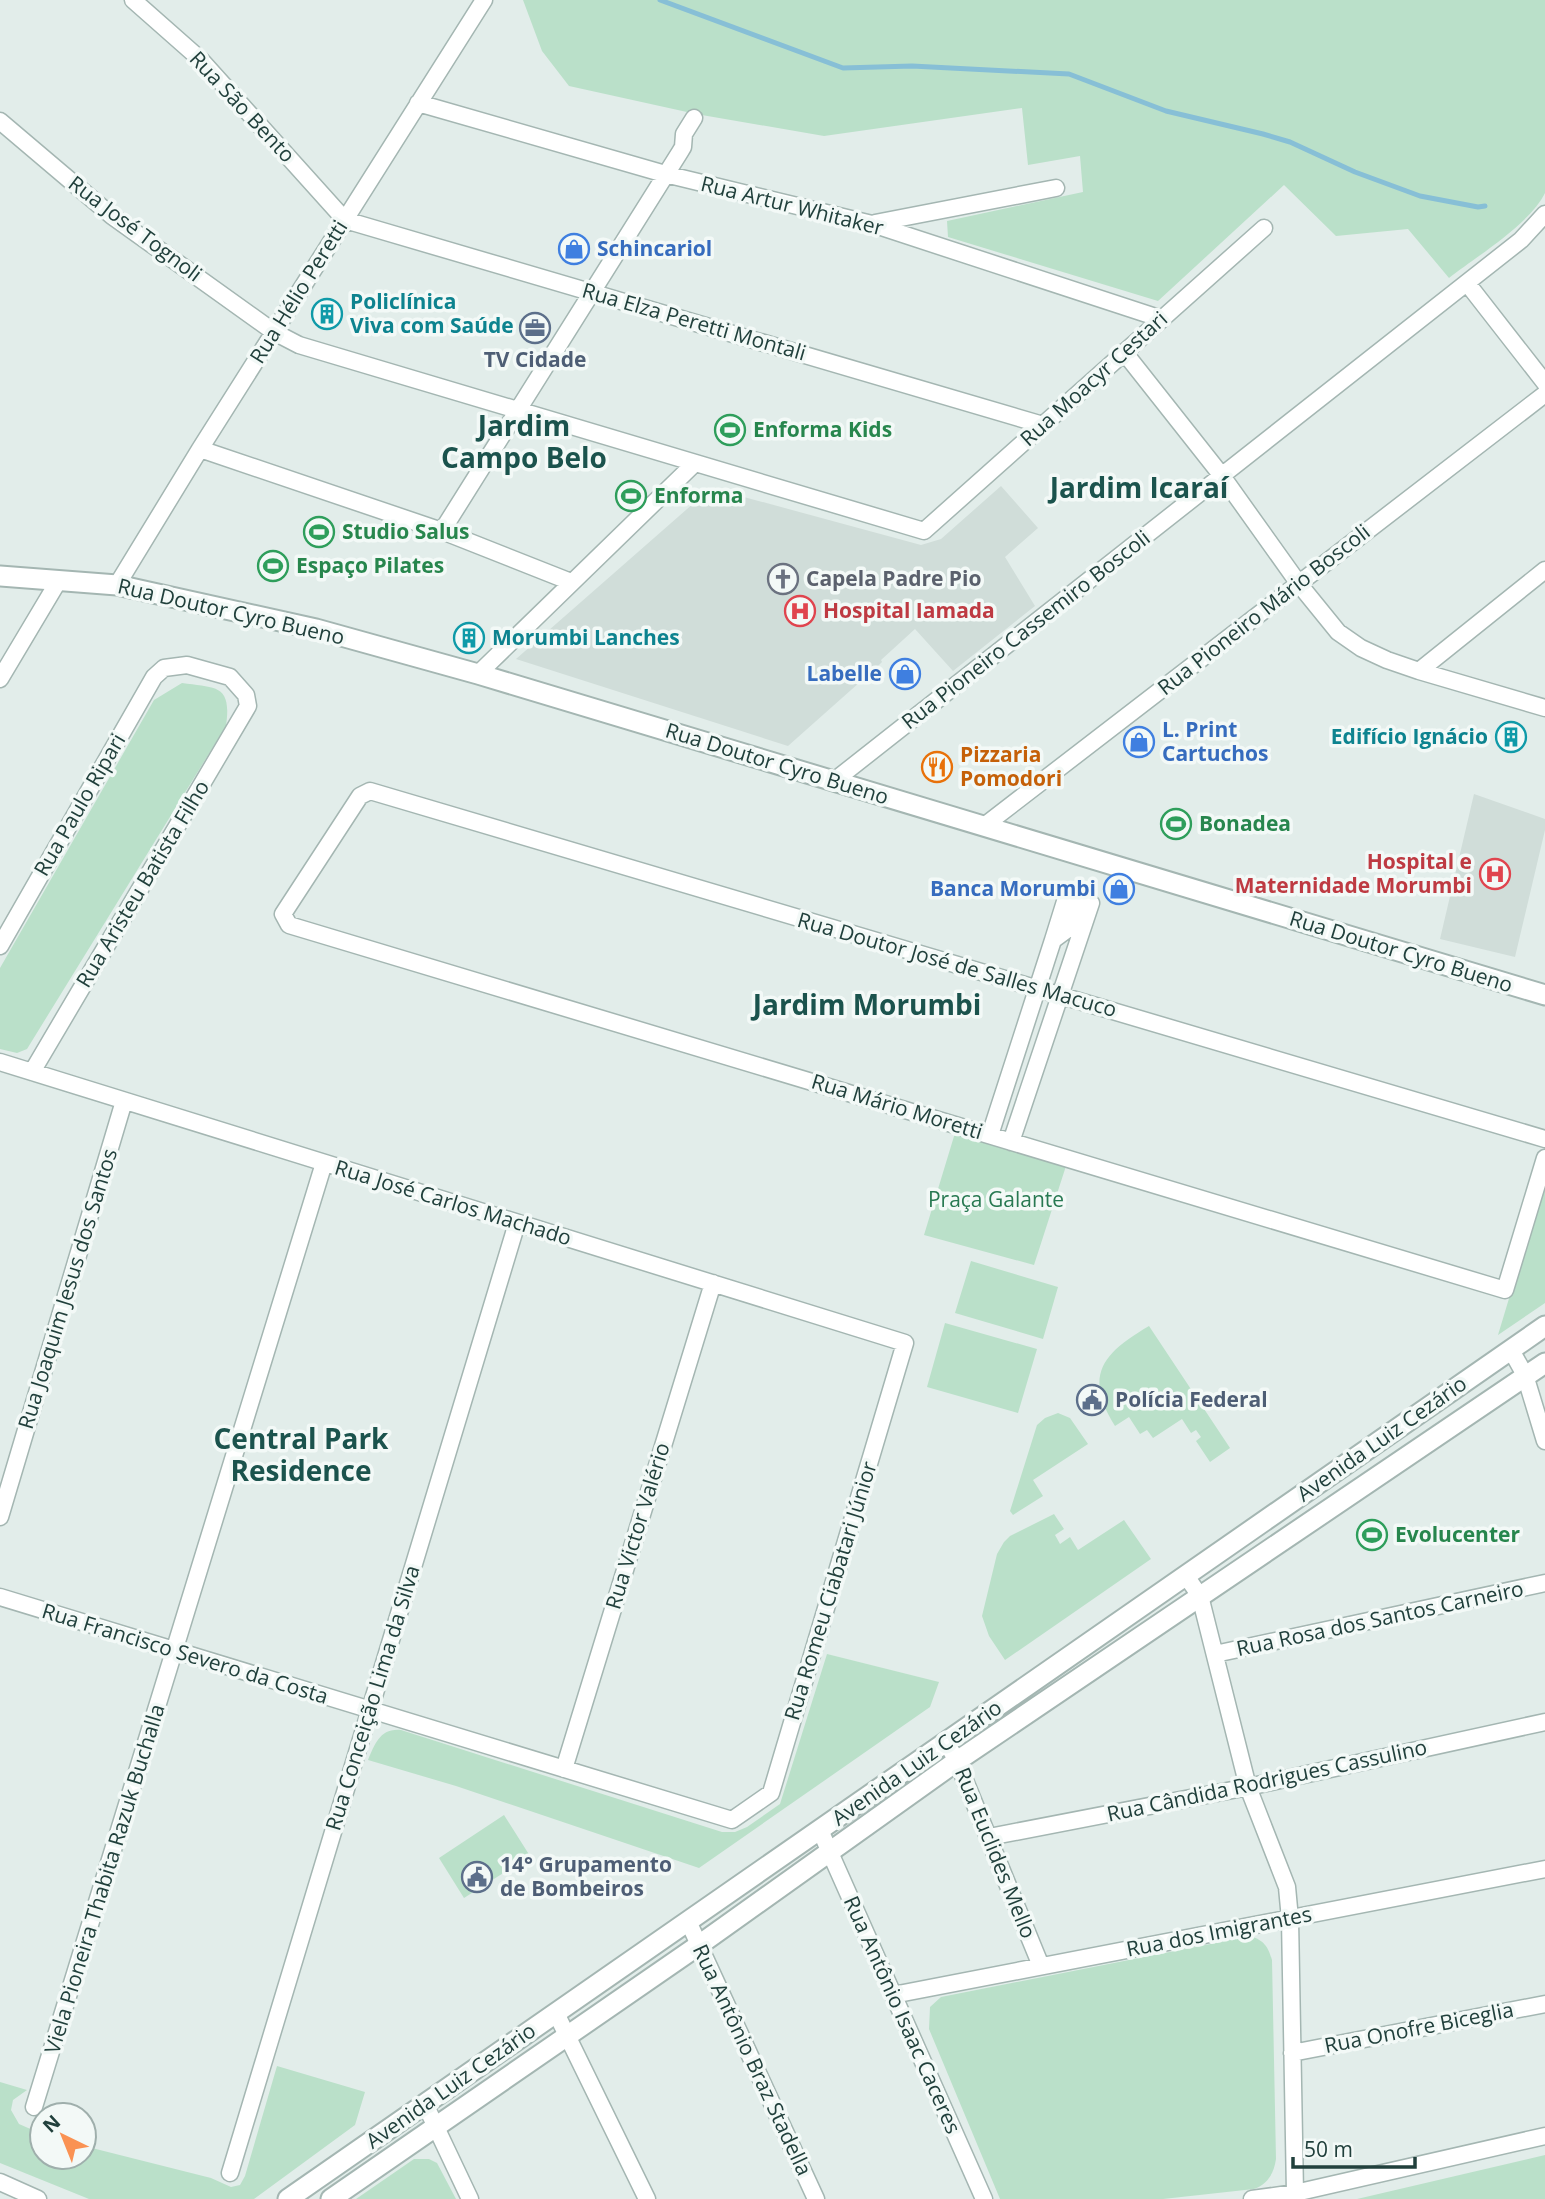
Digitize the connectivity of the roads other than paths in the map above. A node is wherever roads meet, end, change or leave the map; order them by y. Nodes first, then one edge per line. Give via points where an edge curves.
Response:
1 (133, 0) edge
2 (484, 0) edge
3 (418, 103) junction
4 (694, 118) dead end
5 (0, 121) edge
6 (665, 174) junction
7 (1056, 188) dead end
8 (1545, 214) edge
9 (345, 220) junction
10 (872, 224) junction
11 (1264, 228) dead end
12 (1467, 282) junction
13 (592, 292) junction
14 (1162, 319) junction
15 (274, 332) junction
16 (1124, 352) junction
17 (1545, 383) edge
18 (1545, 394) edge
19 (517, 410) junction
20 (1043, 425) junction
21 (200, 449) junction
22 (695, 463) junction
23 (1222, 476) junction
24 (442, 531) junction
25 (924, 531) joint
26 (1545, 570) edge
27 (0, 576) edge
28 (59, 580) junction
29 (571, 582) junction
30 (117, 584) junction
31 (1299, 584) junction
32 (1419, 671) junction
33 (478, 674) junction
34 (0, 679) edge
35 (246, 695) joint
36 (1545, 708) edge
37 (834, 781) junction
38 (984, 826) junction
39 (289, 925) joint
40 (0, 946) edge
41 (1037, 989) junction
42 (1060, 995) junction
43 (1545, 995) edge
44 (0, 1062) edge
45 (32, 1072) junction
46 (1009, 1076) junction
47 (1030, 1084) junction
48 (124, 1101) junction
49 (990, 1135) junction
50 (1545, 1139) edge
51 (1011, 1142) junction
52 (1545, 1158) edge
53 (324, 1163) junction
54 (517, 1223) junction
55 (713, 1283) junction
56 (1545, 1326) edge
57 (905, 1343) joint
58 (1511, 1350) junction
59 (1545, 1363) edge
60 (1525, 1375) junction
61 (1545, 1441) edge
62 (0, 1517) edge
63 (1186, 1576) junction
64 (1545, 1583) edge
65 (1200, 1596) junction
66 (0, 1597) edge
67 (176, 1651) junction
68 (1215, 1654) junction
69 (369, 1709) junction
70 (1545, 1722) edge
71 (946, 1742) junction
72 (957, 1761) junction
73 (564, 1769) junction
74 (1248, 1787) junction
75 (733, 1820) joint
76 (820, 1830) junction
77 (989, 1837) junction
78 (829, 1851) junction
79 (1545, 1869) edge
80 (1290, 1919) junction
81 (688, 1921) junction
82 (699, 1945) junction
83 (624, 1966) junction
84 (1041, 1966) junction
85 (637, 1987) junction
86 (893, 1995) junction
87 (1545, 2004) edge
88 (556, 2013) junction
89 (567, 2036) junction
90 (1292, 2053) junction
91 (36, 2101) edge
92 (425, 2104) junction
93 (435, 2126) junction
94 (1545, 2136) edge
95 (230, 2173) dead end
96 (0, 2182) edge
97 (1294, 2193) junction
98 (38, 2199) edge
99 (288, 2199) edge
100 (331, 2199) edge
101 (470, 2199) edge
102 (647, 2199) edge
103 (816, 2199) edge
104 (984, 2199) edge
105 (1252, 2199) edge

1 - 9 street, Rua São Bento via 201,60
2 - 3 street, Rua Hélio Peretti
3 - 6 street, Rua Artur Whitaker
3 - 9 street, Rua Hélio Peretti
4 - 6 street via 684,134 683,147
5 - 15 street, Rua José Tognoli via 112,216
6 - 10 street, Rua Artur Whitaker
6 - 13 street
7 - 10 street
8 - 12 street, Rua Pioneiro Cassemiro Boscoli via 1521,240
9 - 13 street, Rua Elza Peretti Montali
9 - 15 street, Rua Hélio Peretti
10 - 14 street, Rua Artur Whitaker
11 - 14 street, Rua Moacyr Cestari
12 - 17 street
12 - 23 street, Rua Pioneiro Cassemiro Boscoli
13 - 19 street
13 - 20 street, Rua Elza Peretti Montali
14 - 16 street, Rua Moacyr Cestari
15 - 19 street, Rua José Tognoli via 299,345
15 - 21 street, Rua Hélio Peretti
16 - 20 street, Rua Moacyr Cestari
16 - 23 street
18 - 31 street, Rua Pioneiro Mário Boscoli
19 - 22 street, Rua José Tognoli
19 - 24 street
20 - 25 street, Rua Moacyr Cestari
21 - 24 street
21 - 30 street, Rua Hélio Peretti
22 - 25 street, Rua José Tognoli
22 - 29 street
23 - 31 street
23 - 37 street, Rua Pioneiro Cassemiro Boscoli
24 - 29 street
26 - 32 street
27 - 28 street, Rua Doutor Cyro Bueno
28 - 30 street, Rua Doutor Cyro Bueno
28 - 34 street
29 - 33 street
30 - 33 street, Rua Doutor Cyro Bueno via 316,629
31 - 32 street via 1338,632 1361,648
31 - 38 street, Rua Pioneiro Mário Boscoli
32 - 36 street
33 - 37 street, Rua Doutor Cyro Bueno
35 - 40 street, Rua Paulo Ripari via 230,677 187,665 164,668 154,677
35 - 45 street, Rua Aristeu Batista Filho via 248,706
37 - 38 street, Rua Doutor Cyro Bueno
38 - 43 street, Rua Doutor Cyro Bueno
39 - 41 street, Rua Doutor José de Salles Macuco via 283,914 360,796 370,791
39 - 49 street, Rua Mário Moretti
41 - 42 street, Rua Doutor José de Salles Macuco
41 - 42 street via 1053,940 1072,926 1080,899
41 - 46 street
42 - 47 street
42 - 50 street, Rua Doutor José de Salles Macuco
44 - 45 street, Rua José Carlos Machado
45 - 48 street, Rua José Carlos Machado
46 - 47 street
46 - 49 street
47 - 51 street
48 - 53 street, Rua José Carlos Machado
48 - 62 street, Rua Joaquim Jesus dos Santos
49 - 51 street, Rua Mário Moretti
51 - 52 street, Rua Mário Moretti via 1505,1290
53 - 54 street, Rua José Carlos Machado
53 - 67 street, Viela Pioneira Thabita Razuk Buchalla
54 - 55 street, Rua José Carlos Machado
54 - 69 street, Rua Conceição Lima da Silva
55 - 57 street, Rua José Carlos Machado
55 - 73 street, Rua Victor Valério
56 - 58 street, Avenida Luiz Cezário
57 - 75 street, Rua Romeu Ciabatari Júnior via 771,1793
58 - 60 street
58 - 63 street, Avenida Luiz Cezário
59 - 60 street, Avenida Luiz Cezário
60 - 61 street
60 - 65 street, Avenida Luiz Cezário
63 - 65 street
63 - 71 street, Avenida Luiz Cezário
64 - 68 street, Rua Rosa dos Santos Carneiro
65 - 68 street
65 - 72 street, Avenida Luiz Cezário
66 - 67 street, Rua Francisco Severo da Costa
67 - 69 street, Rua Francisco Severo da Costa
67 - 91 street, Viela Pioneira Thabita Razuk Buchalla
68 - 74 street
69 - 73 street, Rua Francisco Severo da Costa
69 - 95 street, Rua Conceição Lima da Silva
70 - 74 street, Rua Cândida Rodrigues Cassulino
71 - 72 street, Rua Euclides Mello
71 - 76 street, Avenida Luiz Cezário
72 - 77 street, Rua Euclides Mello
72 - 78 street, Avenida Luiz Cezário
73 - 75 street, Rua Francisco Severo da Costa
74 - 77 street, Rua Cândida Rodrigues Cassulino
74 - 80 street via 1287,1887
76 - 78 street, Rua Antônio Isaac Caceres
76 - 81 street, Avenida Luiz Cezário
77 - 84 street, Rua Euclides Mello
78 - 82 street, Avenida Luiz Cezário
78 - 86 street, Rua Antônio Isaac Caceres
79 - 80 street, Rua dos Imigrantes
80 - 84 street, Rua dos Imigrantes
80 - 90 street
81 - 82 street, Rua Antônio Braz Stadella
81 - 83 street, Avenida Luiz Cezário
82 - 85 street, Avenida Luiz Cezário
82 - 103 street, Rua Antônio Braz Stadella
83 - 85 street
83 - 88 street, Avenida Luiz Cezário
84 - 86 street, Rua dos Imigrantes
85 - 89 street, Avenida Luiz Cezário
86 - 104 street, Rua Antônio Isaac Caceres
87 - 90 street, Rua Onofre Biceglia
88 - 89 street
88 - 92 street, Avenida Luiz Cezário
89 - 93 street, Avenida Luiz Cezário
89 - 102 street
90 - 97 street
92 - 93 street
92 - 99 street, Avenida Luiz Cezário
93 - 100 street, Avenida Luiz Cezário
93 - 101 street
94 - 97 street
96 - 98 street
97 - 105 street

